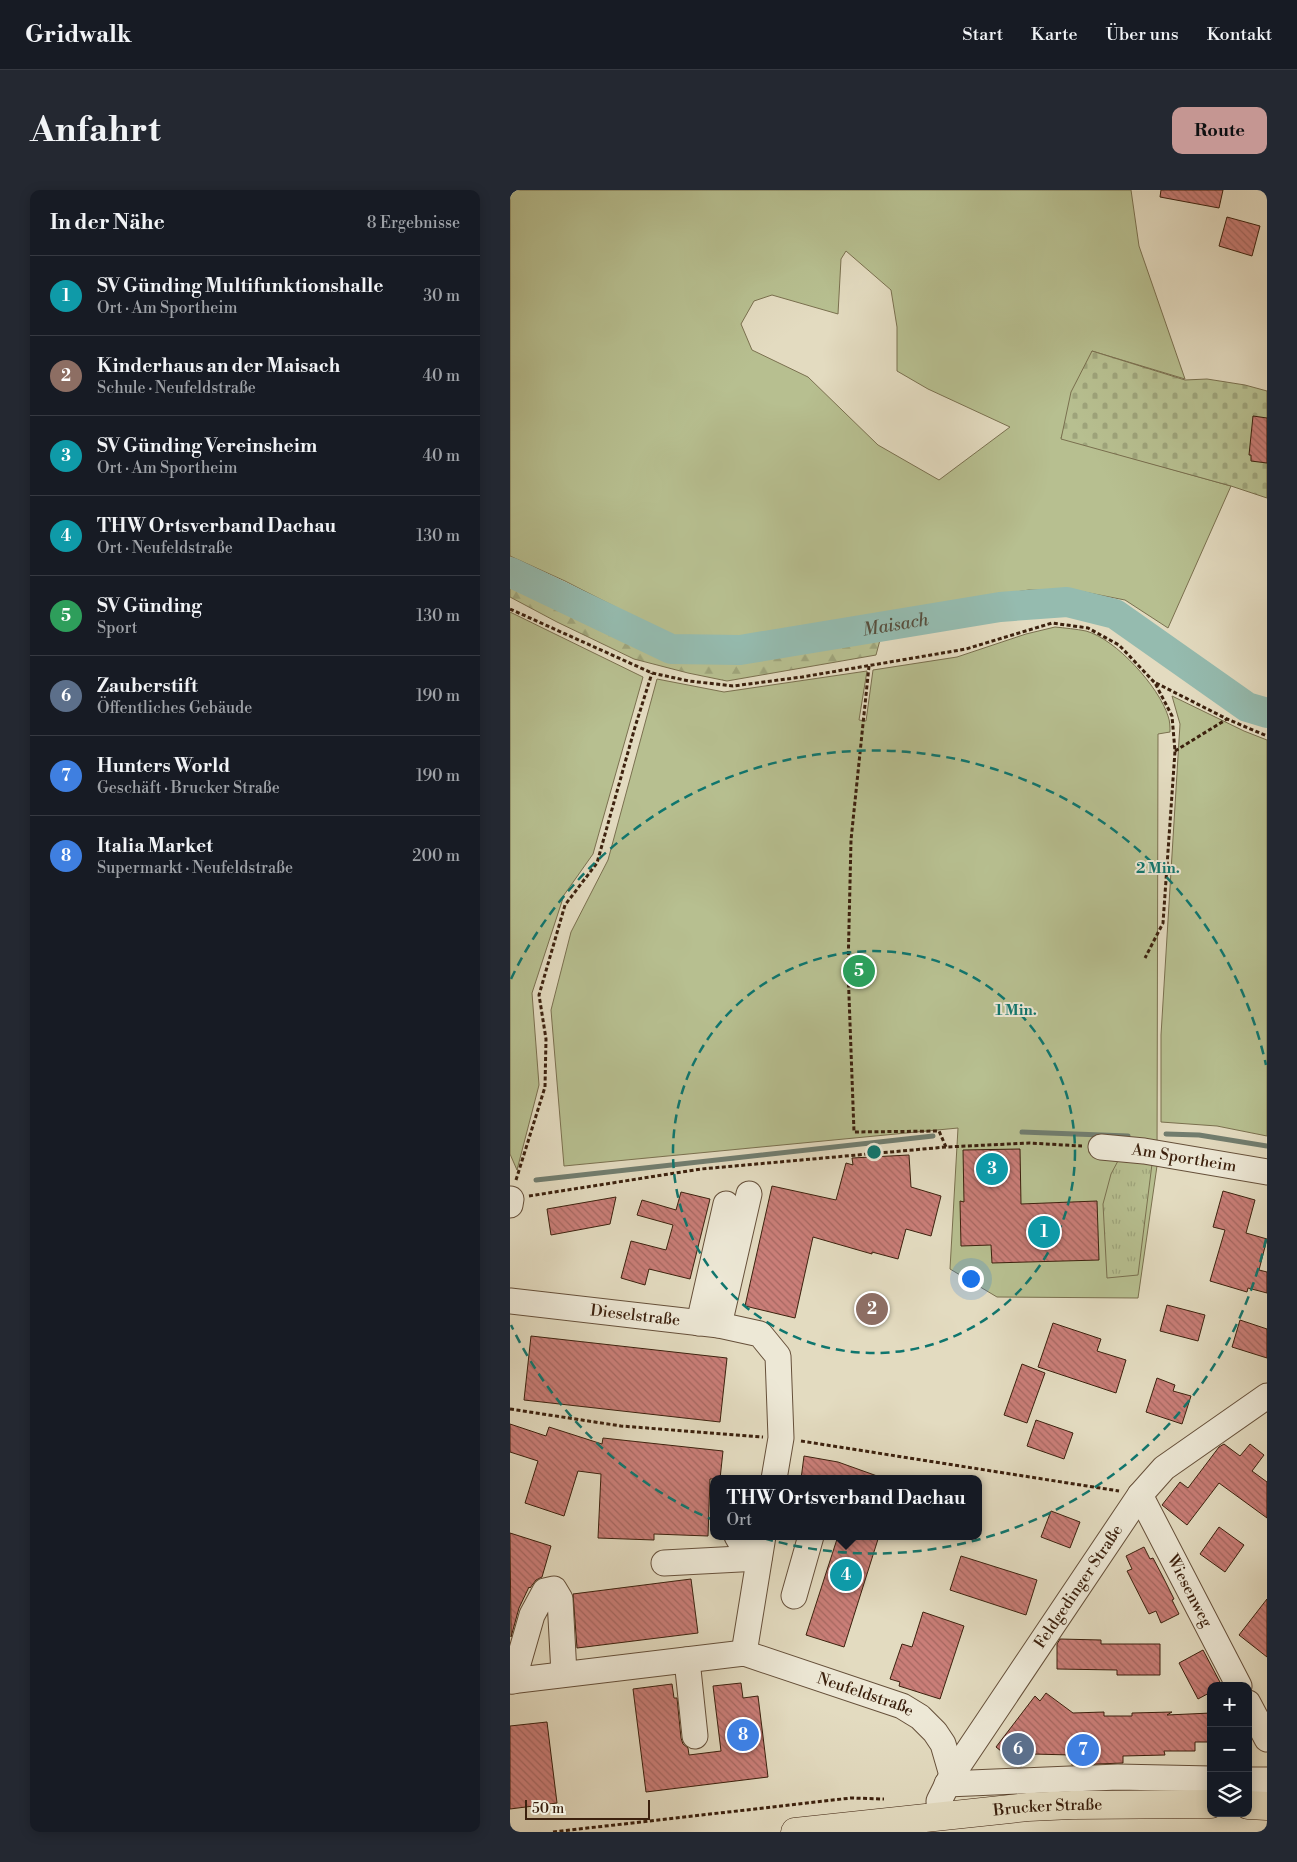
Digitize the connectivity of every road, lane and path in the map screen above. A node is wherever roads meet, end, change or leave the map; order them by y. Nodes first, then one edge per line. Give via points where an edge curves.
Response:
1 (510, 609) edge
2 (869, 666) junction
3 (652, 673) junction
4 (1155, 682) junction
5 (1227, 719) junction
6 (1267, 736) edge
7 (1175, 751) junction
8 (1145, 958) dead end
9 (946, 1147) junction
10 (1101, 1147) joint
11 (1267, 1172) edge
12 (749, 1194) dead end
13 (510, 1202) edge
14 (726, 1204) dead end
15 (510, 1301) edge
16 (709, 1324) junction
17 (1267, 1396) edge
18 (510, 1409) edge
19 (781, 1438) junction
20 (775, 1475) edge
21 (1140, 1494) junction
22 (739, 1540) edge
23 (810, 1540) edge
24 (760, 1555) edge
25 (664, 1564) dead end
26 (744, 1653) junction
27 (687, 1660) junction
28 (513, 1670) edge
29 (564, 1674) junction
30 (1237, 1682) edge
31 (1252, 1711) edge
32 (695, 1736) dead end
33 (1267, 1739) edge
34 (949, 1779) junction
35 (1207, 1779) edge
36 (1252, 1780) edge
37 (1267, 1780) edge
38 (889, 1799) dead end
39 (1207, 1804) edge
40 (1252, 1805) edge
41 (1267, 1806) edge
42 (940, 1816) junction
43 (552, 1832) edge
44 (796, 1832) edge

1 - 3 path
2 - 3 path via 733,686
2 - 4 path via 966,648 1052,623 1088,628 1119,645
2 - 9 path via 851,840 848,968 854,1132 939,1131
3 - 13 path via 597,863 565,906 539,995 546,1039 545,1086
4 - 5 path
4 - 7 path via 1172,716
5 - 6 path
5 - 7 path
7 - 8 path via 1162,923
9 - 10 path via 1029,1143
9 - 13 path via 701,1168
10 - 11 street, Am Sportheim
12 - 16 street
14 - 16 street
15 - 16 street, Dieselstraße
16 - 19 street, Dieselstraße via 760,1334 778,1356
17 - 21 street, Feldgedinger Straße via 1164,1468
18 - 19 path via 621,1426
19 - 20 street
19 - 21 path
21 - 30 street, Wiesenweg
21 - 34 street, Feldgedinger Straße
22 - 24 street
23 - 24 street via 796,1590
24 - 25 street
24 - 26 street
26 - 27 street, Neufeldstraße
26 - 34 street, Neufeldstraße via 902,1706 920,1717 943,1744
27 - 29 street, Neufeldstraße
27 - 32 street
28 - 29 street, Neufeldstraße
28 - 29 street via 532,1615 545,1591 554,1589 560,1599
31 - 33 street
34 - 35 street
34 - 42 street, Feldgedinger Straße via 939,1801
36 - 37 street
38 - 43 path via 851,1798
39 - 42 main road, Brucker Straße via 1072,1805
40 - 41 main road
42 - 44 main road, Brucker Straße

